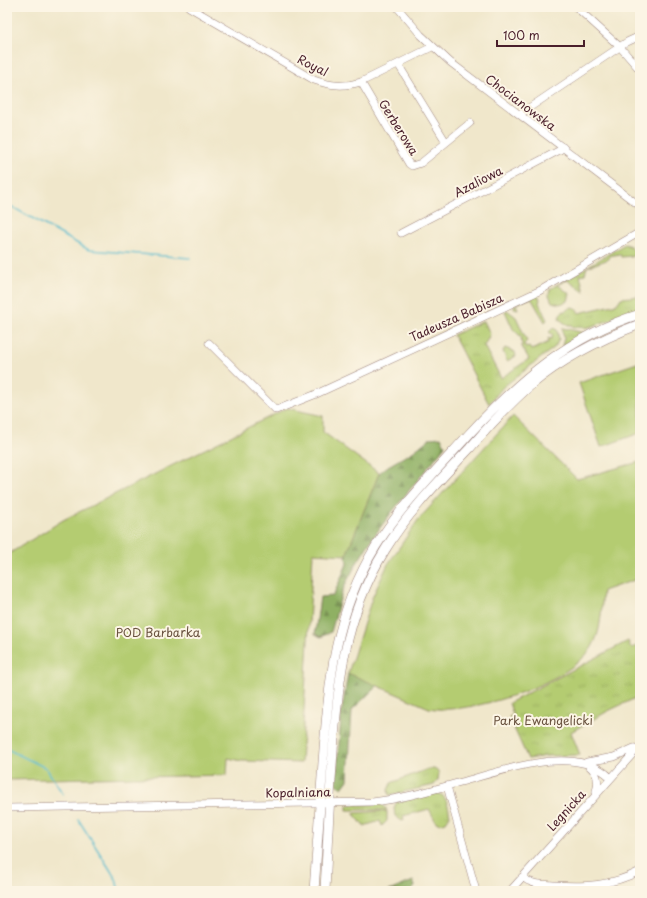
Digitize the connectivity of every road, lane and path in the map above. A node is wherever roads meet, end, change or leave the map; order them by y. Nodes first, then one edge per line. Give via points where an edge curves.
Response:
1 (189, 7) edge
2 (397, 7) edge
3 (576, 7) edge
4 (640, 36) edge
5 (432, 47) junction
6 (620, 47) junction
7 (398, 64) junction
8 (639, 66) edge
9 (361, 82) junction
10 (520, 114) junction
11 (470, 123) dead end
12 (446, 142) junction
13 (563, 147) junction
14 (640, 206) edge
15 (640, 232) edge
16 (401, 233) dead end
17 (640, 314) edge
18 (640, 324) edge
19 (209, 343) dead end
20 (640, 746) edge
21 (585, 763) junction
22 (610, 777) junction
23 (446, 786) junction
24 (595, 793) junction
25 (320, 802) junction
26 (330, 802) junction
27 (7, 808) edge
28 (640, 871) edge
29 (522, 877) junction
30 (589, 889) edge
31 (314, 891) edge
32 (325, 891) edge
33 (476, 891) edge
34 (510, 891) edge

1 - 9 street, Royal via 314,80 339,86
2 - 5 street, Chocianowska
3 - 6 street
4 - 6 street
5 - 7 street, Royal
5 - 10 street, Chocianowska
6 - 8 street
6 - 10 street
7 - 9 street, Royal
7 - 12 street
9 - 12 street, Gerberowa via 409,164 416,166
10 - 13 street, Chocianowska
11 - 12 street, Gerberowa
13 - 14 street, Chocianowska
13 - 16 street, Azaliowa
15 - 19 street, Tadeusza Babisza via 523,299 276,410
17 - 25 main road via 597,331 568,347 517,384 419,489 376,547 354,591 338,636 328,693
18 - 26 main road via 588,346 530,386 506,408 424,497 385,550 370,577 355,615 340,671
20 - 21 street via 614,757
20 - 22 street, Legnicka
21 - 22 street, Kopalniana via 598,767
21 - 23 street, Kopalniana via 536,763
21 - 24 street via 593,769 598,778
22 - 24 street, Legnicka
23 - 26 street, Kopalniana via 388,800
23 - 33 street
24 - 29 street, Legnicka
25 - 26 street, Kopalniana
25 - 27 street, Kopalniana
25 - 31 main road
26 - 32 main road
28 - 30 street
29 - 30 street via 530,883
29 - 34 street, Legnicka

